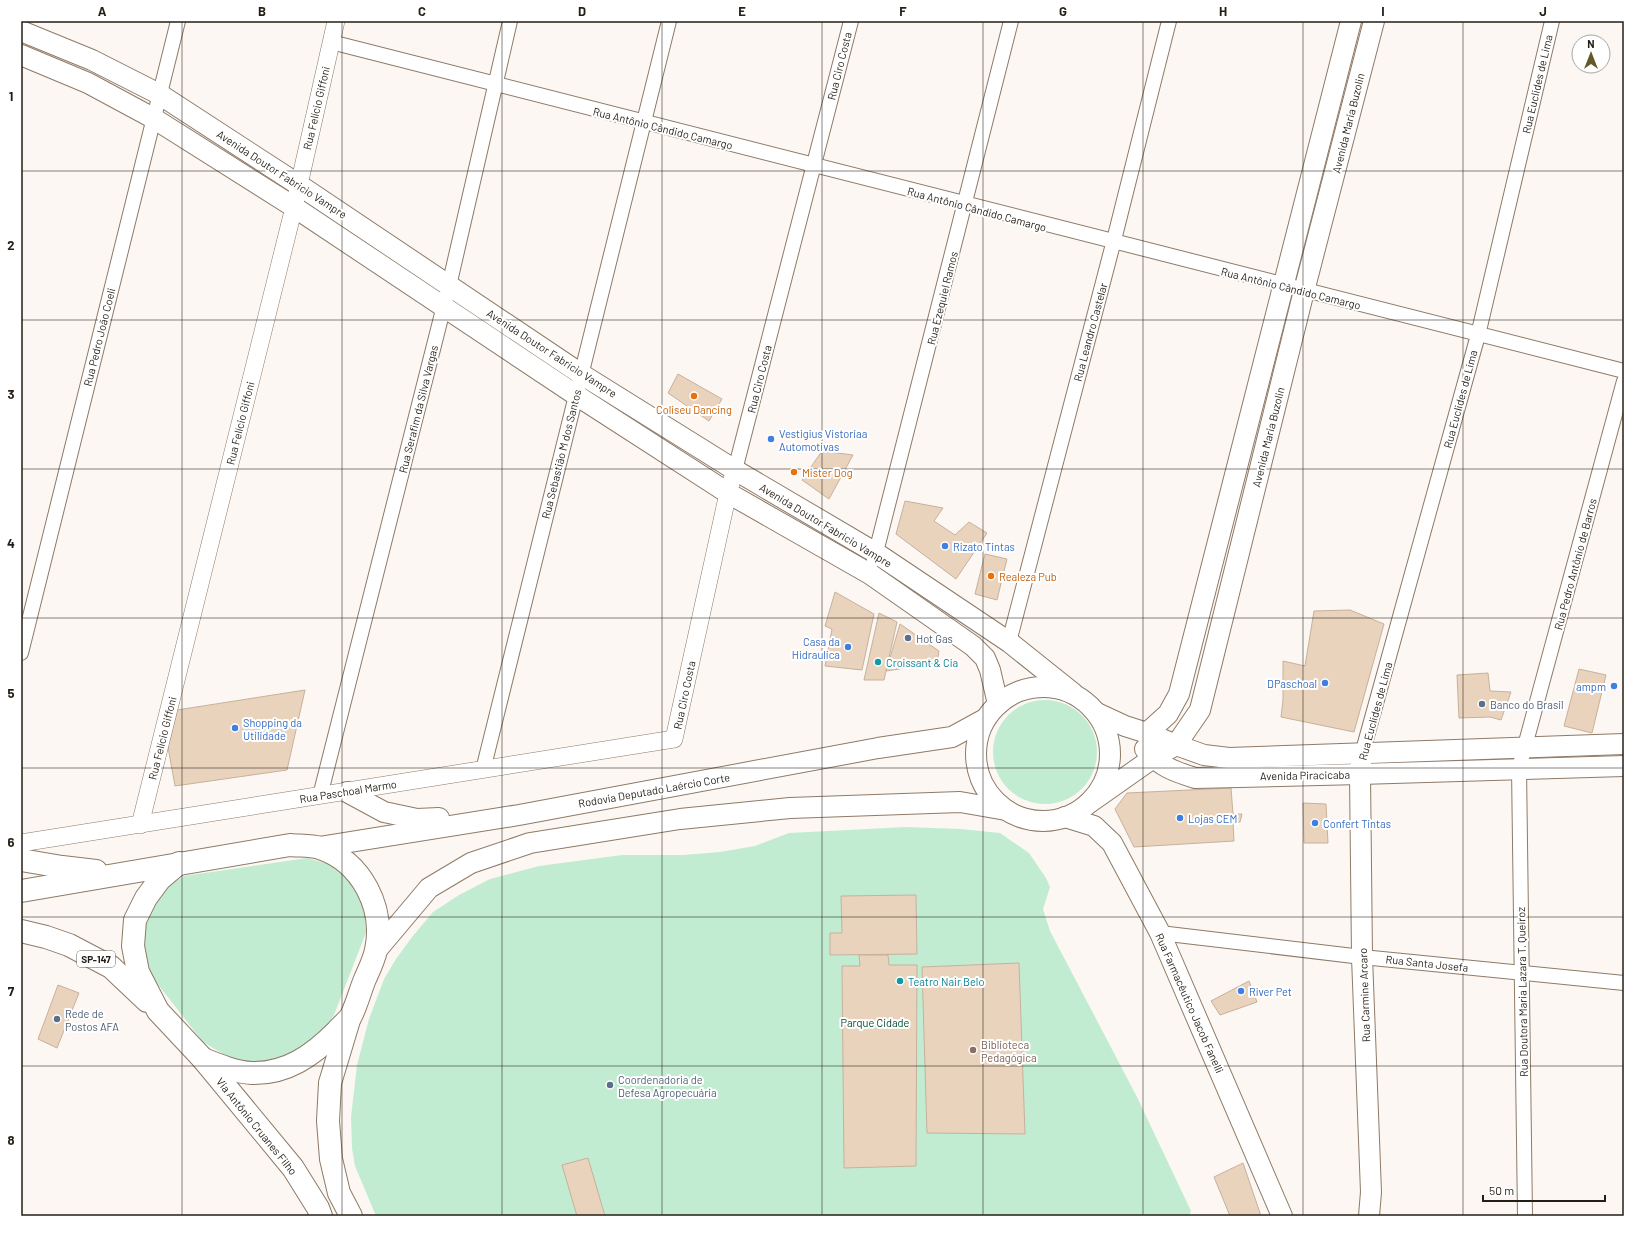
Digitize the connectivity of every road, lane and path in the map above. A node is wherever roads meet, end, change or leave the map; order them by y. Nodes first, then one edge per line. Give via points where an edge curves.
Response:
1 (178, 21) edge
2 (336, 21) edge
3 (510, 21) edge
4 (669, 21) edge
5 (851, 21) edge
6 (1011, 21) edge
7 (1169, 21) edge
8 (1351, 21) edge
9 (1374, 21) edge
10 (1552, 21) edge
11 (21, 31) edge
12 (331, 42) junction
13 (21, 55) edge
14 (495, 85) junction
15 (159, 94) junction
16 (153, 118) junction
17 (643, 124) junction
18 (813, 166) junction
19 (299, 185) junction
20 (965, 206) junction
21 (294, 207) junction
22 (1113, 244) junction
23 (449, 286) junction
24 (1284, 286) junction
25 (1304, 291) junction
26 (444, 306) junction
27 (1478, 335) junction
28 (1624, 371) edge
29 (581, 374) junction
30 (1624, 381) edge
31 (576, 395) junction
32 (735, 470) junction
33 (728, 493) junction
34 (876, 554) junction
35 (870, 574) junction
36 (1009, 642) junction
37 (21, 653) edge
38 (1073, 693) junction
39 (998, 704) junction
40 (1097, 713) junction
41 (985, 719) junction
42 (1126, 726) junction
43 (1147, 733) junction
44 (674, 740) joint
45 (1624, 744) edge
46 (1176, 745) junction
47 (1525, 747) junction
48 (1362, 754) junction
49 (1153, 758) junction
50 (1624, 766) edge
51 (1519, 768) junction
52 (483, 770) junction
53 (1360, 774) junction
54 (347, 792) junction
55 (320, 796) junction
56 (1089, 803) junction
57 (1006, 810) junction
58 (519, 814) junction
59 (1065, 817) junction
60 (140, 824) junction
61 (21, 843) edge
62 (319, 847) junction
63 (21, 860) edge
64 (179, 863) junction
65 (121, 874) junction
66 (21, 891) edge
67 (21, 931) edge
68 (1160, 933) junction
69 (376, 951) junction
70 (1362, 957) junction
71 (1521, 973) junction
72 (1624, 983) edge
73 (158, 1011) junction
74 (350, 1017) junction
75 (202, 1059) junction
76 (321, 1216) edge
77 (351, 1216) edge
78 (1282, 1216) edge
79 (1369, 1216) edge
80 (1525, 1216) edge

1 - 15 street, Rua Pedro João Coeli
2 - 12 street, Rua Felício Giffoni
3 - 14 street, Rua Serafim da Silva Vargas
4 - 17 street, Rua Sebastião M dos Santos
5 - 18 street, Rua Ciro Costa
6 - 20 street, Rua Ezequiel Ramos
7 - 22 street, Rua Leandro Castelar
8 - 24 main road, Avenida Maria Buzolin
9 - 25 main road, Avenida Maria Buzolin
10 - 27 street, Rua Euclides de Lima
11 - 15 main road, Avenida Doutor Fabricio Vampre via 92,60
12 - 14 street, Rua Antônio Cândido Camargo
12 - 19 street, Rua Felício Giffoni
13 - 16 main road, Avenida Doutor Fabricio Vampre via 88,83
14 - 17 street, Rua Antônio Cândido Camargo
14 - 23 street, Rua Serafim da Silva Vargas
15 - 16 street, Rua Pedro João Coeli
15 - 19 main road, Avenida Doutor Fabricio Vampre
16 - 21 main road, Avenida Doutor Fabricio Vampre
16 - 37 street, Rua Pedro João Coeli
17 - 18 street, Rua Antônio Cândido Camargo
17 - 29 street, Rua Sebastião M dos Santos
18 - 20 street, Rua Antônio Cândido Camargo
18 - 32 street, Rua Ciro Costa
19 - 21 street, Rua Felício Giffoni
19 - 23 main road, Avenida Doutor Fabricio Vampre
20 - 22 street, Rua Antônio Cândido Camargo
20 - 34 street, Rua Ezequiel Ramos
21 - 26 main road, Avenida Doutor Fabricio Vampre
21 - 60 street, Rua Felício Giffoni
22 - 24 street, Rua Antônio Cândido Camargo
22 - 36 street, Rua Leandro Castelar
23 - 26 street, Rua Serafim da Silva Vargas
23 - 29 main road, Avenida Doutor Fabricio Vampre
24 - 25 street, Rua Antônio Cândido Camargo
24 - 43 main road, Avenida Maria Buzolin via 1179,694 1168,714
25 - 27 street, Rua Antônio Cândido Camargo
25 - 46 main road, Avenida Maria Buzolin via 1200,710
26 - 31 main road, Avenida Doutor Fabricio Vampre
26 - 55 street, Rua Serafim da Silva Vargas
27 - 28 street, Rua Antônio Cândido Camargo
27 - 48 street, Rua Euclides de Lima
29 - 31 street, Rua Sebastião M dos Santos
29 - 32 main road, Avenida Doutor Fabricio Vampre
30 - 47 street, Rua Pedro Antônio de Barros
31 - 33 main road, Avenida Doutor Fabricio Vampre
31 - 52 street, Rua Sebastião M dos Santos
32 - 33 street, Rua Ciro Costa
32 - 34 main road, Avenida Doutor Fabricio Vampre
33 - 35 main road, Avenida Doutor Fabricio Vampre
33 - 44 street, Rua Ciro Costa
34 - 35 street, Rua Ezequiel Ramos
34 - 36 main road, Avenida Doutor Fabricio Vampre
35 - 39 main road, Avenida Doutor Fabricio Vampre via 973,646 985,658
36 - 38 main road, Avenida Doutor Fabricio Vampre
38 - 39 main road via 1053,687 1034,687 1014,693
38 - 40 main road via 1086,701
39 - 41 main road
40 - 42 main road, Avenida Piracicaba
40 - 56 main road via 1106,730 1111,750 1109,769 1101,788
41 - 57 main road via 978,738 976,759 981,778 991,796
41 - 58 main road, Rodovia Deputado Laércio Corte via 952,737 878,748
42 - 43 main road, Avenida Piracicaba
42 - 49 main road, Avenida Piracicaba
43 - 46 main road, Avenida Piracicaba
44 - 52 street, Rua Paschoal Marmo
45 - 47 main road, Avenida Piracicaba
46 - 48 main road, Avenida Piracicaba via 1204,755 1228,758
46 - 49 main road, Avenida Maria Buzolin
47 - 48 main road, Avenida Piracicaba
47 - 51 street, Rua Pedro Antônio de Barros
48 - 53 main road, Rua Euclides de Lima
49 - 53 main road, Avenida Piracicaba via 1170,770 1195,778
49 - 56 main road, Avenida Maria Buzolin
50 - 51 main road, Avenida Piracicaba
51 - 53 main road, Avenida Piracicaba
51 - 71 street, Rua Doutora Maria Lazara T. Queiroz
52 - 54 street, Rua Paschoal Marmo
53 - 70 main road, Rua Carmine Arcaro
54 - 55 street, Rua Paschoal Marmo
54 - 58 main road via 384,812 417,819
55 - 60 street, Rua Paschoal Marmo
56 - 59 main road
57 - 59 main road via 1025,818 1045,821
57 - 69 main road via 960,802 790,808 680,819 530,843 471,863 429,888
58 - 62 main road, Rodovia Deputado Laércio Corte
59 - 68 main road, Rua Farmacêutico Jacob Fanelli via 1094,826 1112,843
60 - 61 street, Rua Paschoal Marmo
62 - 64 main road via 290,845
62 - 69 main road via 356,870 368,887 375,907 378,930
63 - 65 main road
64 - 65 main road
64 - 73 main road via 160,879 146,898 135,920 133,946 138,972
65 - 66 main road
67 - 73 main road, SP-147 via 69,946 110,967
68 - 70 street, Rua Santa Josefa
68 - 78 main road, Rua Farmacêutico Jacob Fanelli
69 - 74 main road
70 - 71 street, Rua Santa Josefa
70 - 79 main road, Rua Carmine Arcaro via 1371,1192
71 - 72 street, Rua Santa Josefa
71 - 80 street, Rua Doutora Maria Lazara T. Queiroz
73 - 75 main road, Via Antônio Cruanes Filho
74 - 75 main road via 322,1046 302,1061 278,1070 252,1073
74 - 77 main road via 330,1083 328,1121 331,1159 339,1193
75 - 76 main road, Via Antônio Cruanes Filho via 293,1168

